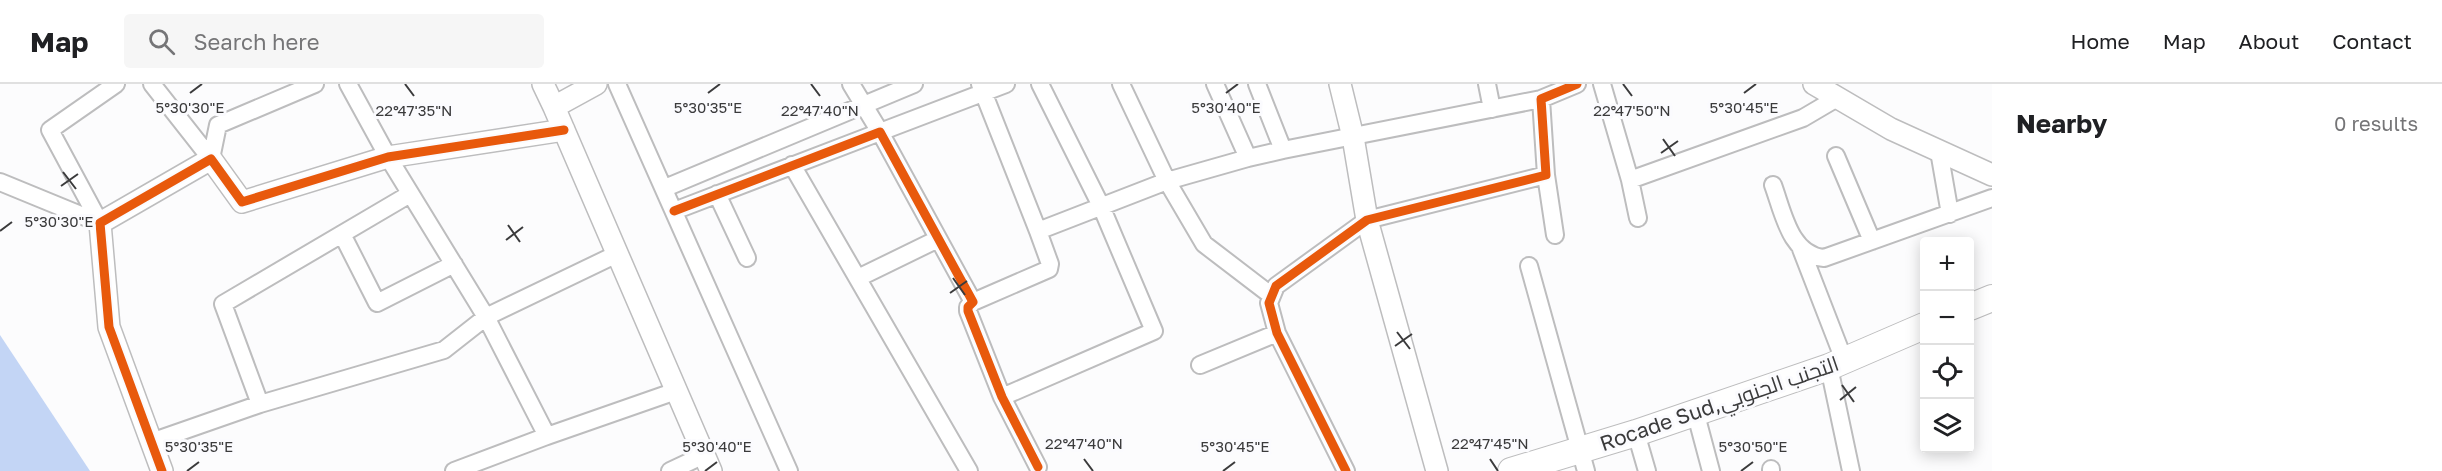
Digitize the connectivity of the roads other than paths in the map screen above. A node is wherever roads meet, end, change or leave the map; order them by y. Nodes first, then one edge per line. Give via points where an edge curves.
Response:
1 (116, 84) edge
2 (152, 84) edge
3 (315, 84) edge
4 (348, 84) edge
5 (543, 84) edge
6 (596, 84) edge
7 (617, 84) edge
8 (851, 84) edge
9 (914, 84) edge
10 (1006, 84) edge
11 (1040, 84) edge
12 (1121, 84) edge
13 (1215, 84) edge
14 (1257, 84) edge
15 (1340, 84) edge
16 (1487, 84) edge
17 (1527, 84) edge
18 (1577, 84) edge
19 (1602, 84) edge
20 (982, 88) edge
21 (1824, 88) edge
22 (281, 90) edge
23 (1536, 100) junction
24 (863, 104) junction
25 (554, 107) junction
26 (1492, 109) junction
27 (564, 130) junction
28 (880, 132) junction
29 (1353, 137) junction
30 (1283, 150) junction
31 (1939, 151) junction
32 (1836, 156) dead end
33 (388, 157) junction
34 (1248, 158) junction
35 (211, 159) junction
36 (792, 165) junction
37 (1546, 175) junction
38 (1992, 175) edge
39 (1630, 180) junction
40 (1167, 181) junction
41 (0, 182) edge
42 (1773, 185) dead end
43 (664, 188) junction
44 (410, 194) junction
45 (717, 194) junction
46 (1992, 198) edge
47 (1101, 206) junction
48 (674, 211) junction
49 (1950, 214) junction
50 (1638, 218) dead end
51 (1367, 220) junction
52 (100, 223) junction
53 (1038, 231) junction
54 (342, 234) junction
55 (1555, 235) dead end
56 (938, 239) junction
57 (1872, 241) junction
58 (1801, 249) junction
59 (617, 254) junction
60 (747, 258) dead end
61 (454, 264) junction
62 (1529, 266) dead end
63 (858, 278) junction
64 (1272, 296) junction
65 (1992, 298) edge
66 (973, 302) junction
67 (1974, 305) edge
68 (486, 317) junction
69 (1920, 328) edge
70 (1277, 333) junction
71 (1836, 364) junction
72 (1200, 365) dead end
73 (676, 391) junction
74 (1002, 396) junction
75 (260, 404) junction
76 (1695, 411) junction
77 (1636, 433) junction
78 (547, 436) junction
79 (151, 442) junction
80 (1583, 460) edge
81 (707, 463) edge
82 (1036, 470) edge
83 (162, 471) edge
84 (454, 471) edge
85 (670, 471) edge
86 (789, 471) edge
87 (969, 471) edge
88 (1346, 471) edge
89 (1437, 471) edge
90 (1511, 471) edge
91 (1647, 471) edge
92 (1711, 471) edge
93 (1851, 471) edge

1 - 52 street via 50,130
2 - 35 street
3 - 22 street
4 - 33 street
5 - 25 street
6 - 25 street
7 - 43 street
8 - 24 street
9 - 24 street
10 - 20 street
11 - 47 street
12 - 40 street
13 - 34 street
14 - 30 street
15 - 29 street
16 - 26 street
17 - 23 street
18 - 23 street
19 - 39 street
20 - 28 street
20 - 53 street
21 - 31 street via 1891,129
21 - 39 street via 1803,118
22 - 35 street via 218,125
23 - 26 street
23 - 37 street
24 - 28 street
24 - 43 street
25 - 27 street
26 - 29 street
27 - 33 street
27 - 59 street
28 - 36 street
28 - 56 street
29 - 30 street
29 - 51 street
30 - 34 street
31 - 38 street
31 - 49 street
32 - 57 street
33 - 35 street via 242,202
33 - 44 street
34 - 40 street
35 - 52 street
36 - 45 street
36 - 63 street
37 - 51 street
37 - 55 street
39 - 50 street
40 - 47 street
40 - 64 street via 1204,244
41 - 52 street
42 - 58 street
43 - 48 street
44 - 54 street
44 - 61 street
45 - 48 street
45 - 60 street
46 - 49 street
47 - 53 street
47 - 74 street via 1154,331
48 - 86 street
49 - 57 street
51 - 64 street via 1296,269 1276,286
51 - 89 street
52 - 79 street via 109,327
53 - 66 street via 1049,269
54 - 61 street via 377,303
54 - 75 street via 223,304
56 - 63 street
56 - 66 street
57 - 58 street via 1824,258 1813,257
58 - 71 street
59 - 68 street
59 - 73 street
61 - 68 street
62 - 80 street
63 - 87 street
64 - 70 street via 1269,303
65 - 67 main road
66 - 74 street via 968,311
68 - 75 street via 444,350
68 - 78 street
69 - 71 main road, Rocade Sud,التجنب الجنوبي
70 - 72 street
70 - 88 street
71 - 76 main road, Rocade Sud,التجنب الجنوبي
71 - 93 street
73 - 78 street
73 - 81 street
74 - 82 street
75 - 79 street
76 - 77 main road, Rocade Sud,التجنب الجنوبي
76 - 92 street
77 - 80 main road, Rocade Sud,التجنب الجنوبي
77 - 91 street
78 - 84 street
79 - 83 street
80 - 90 main road, Rocade Sud,التجنب الجنوبي
81 - 85 street

